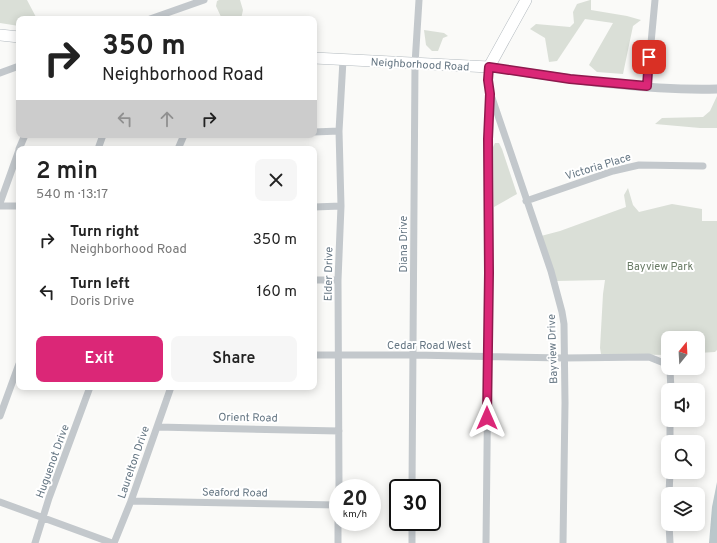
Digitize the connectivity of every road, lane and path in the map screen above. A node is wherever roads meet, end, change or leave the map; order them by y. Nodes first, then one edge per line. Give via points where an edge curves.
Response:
1 (204, 0) edge
2 (419, 0) edge
3 (526, 0) edge
4 (655, 0) edge
5 (159, 16) edge
6 (0, 35) edge
7 (16, 37) edge
8 (317, 58) edge
9 (343, 60) junction
10 (415, 64) junction
11 (16, 67) edge
12 (489, 67) junction
13 (0, 73) edge
14 (647, 86) junction
15 (717, 88) edge
16 (490, 94) junction
17 (339, 131) junction
18 (317, 132) edge
19 (16, 159) edge
20 (703, 166) dead end
21 (526, 201) junction
22 (0, 204) edge
23 (16, 206) edge
24 (341, 206) junction
25 (317, 207) edge
26 (317, 280) edge
27 (338, 280) junction
28 (317, 355) edge
29 (414, 355) junction
30 (339, 356) junction
31 (488, 356) junction
32 (564, 358) junction
33 (16, 372) edge
34 (671, 383) edge
35 (89, 390) edge
36 (170, 390) edge
37 (0, 416) edge
38 (157, 427) junction
39 (339, 430) junction
40 (339, 479) edge
41 (412, 479) edge
42 (131, 501) junction
43 (0, 502) edge
44 (329, 505) edge
45 (44, 518) junction
46 (338, 531) edge
47 (412, 531) edge
48 (669, 531) edge
49 (34, 543) edge
50 (113, 543) edge
51 (338, 543) edge
52 (412, 543) edge
53 (486, 543) edge
54 (563, 543) edge
55 (670, 543) edge

1 - 5 street
2 - 10 street, Diana Drive
3 - 12 main road
4 - 14 street
6 - 7 main road
8 - 9 main road, Neighborhood Road
9 - 10 main road, Neighborhood Road
9 - 17 street, Elder Drive
10 - 12 main road, Neighborhood Road
10 - 29 street, Diana Drive
11 - 13 street
12 - 14 street, Neighborhood Road via 570,79
12 - 16 street
14 - 15 street, Neighborhood Road
16 - 21 street, Bayview Drive
16 - 31 street
17 - 18 street
17 - 24 street, Elder Drive
19 - 22 street
20 - 21 street, Victoria Place via 639,165
21 - 32 street, Bayview Drive via 551,271 562,312
22 - 23 street
24 - 25 street
24 - 27 street, Elder Drive
26 - 27 street
27 - 30 street, Elder Drive
28 - 30 street, Cedar Road West
29 - 30 street, Cedar Road West
29 - 31 street, Cedar Road West
29 - 41 street, Diana Drive
30 - 39 street, Elder Drive
31 - 32 street, Cedar Road West
31 - 53 street
32 - 34 street, Cedar Road West via 649,357 664,363 670,370
32 - 54 street, Bayview Drive
33 - 37 street
35 - 45 street, Huguenot Drive
36 - 38 street, Laurelton Drive
38 - 39 street, Orient Road
38 - 42 street, Laurelton Drive
39 - 40 street, Elder Drive
42 - 44 street, Seaford Road
42 - 50 street, Laurelton Drive
43 - 45 street
45 - 49 street, Huguenot Drive
45 - 50 street
46 - 51 street
47 - 52 street
48 - 55 street

